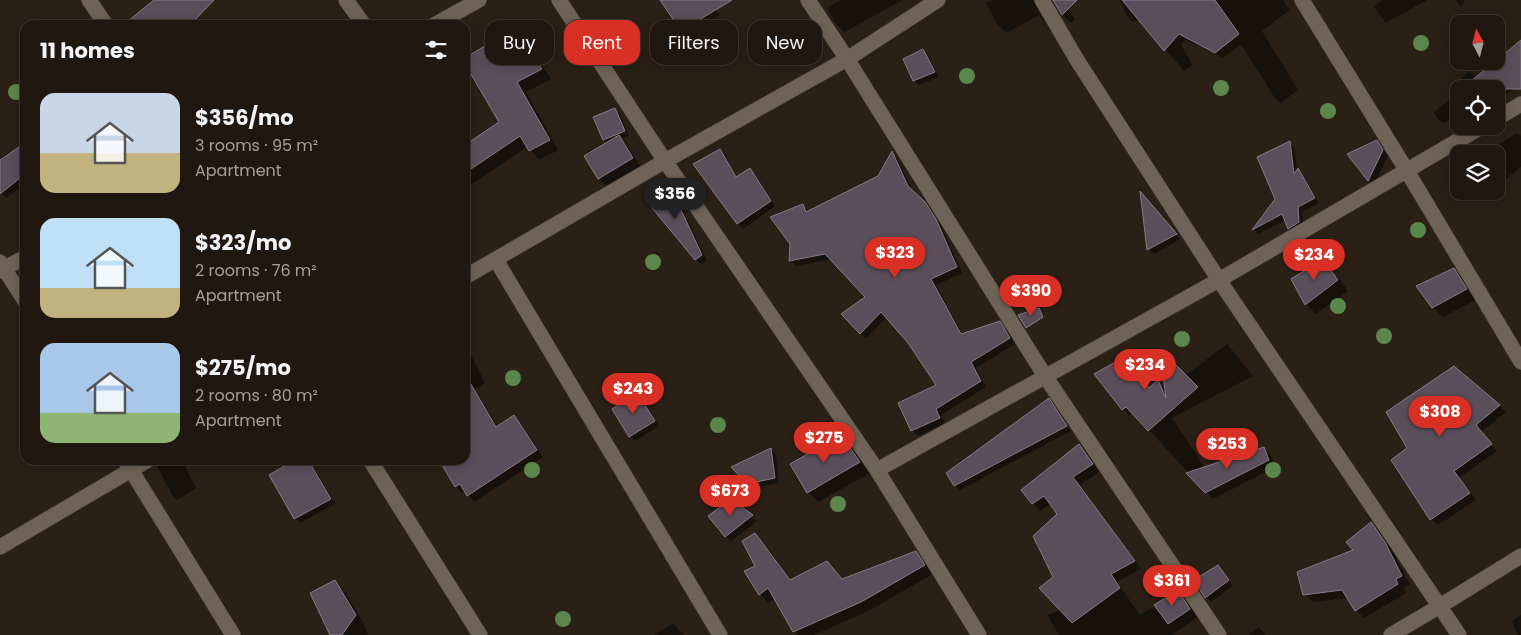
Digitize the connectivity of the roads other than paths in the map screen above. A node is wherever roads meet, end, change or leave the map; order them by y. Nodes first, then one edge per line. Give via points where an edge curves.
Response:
1 (89, 0) edge
2 (346, 0) edge
3 (479, 0) edge
4 (559, 0) edge
5 (808, 0) edge
6 (938, 0) edge
7 (1042, 0) edge
8 (1302, 0) edge
9 (103, 20) edge
10 (360, 20) edge
11 (443, 20) edge
12 (847, 58) junction
13 (1521, 104) edge
14 (1505, 114) edge
15 (1468, 135) edge
16 (665, 161) junction
17 (1407, 171) junction
18 (20, 259) edge
19 (496, 260) junction
20 (1, 267) edge
21 (470, 274) edge
22 (1220, 280) junction
23 (20, 295) edge
24 (1521, 362) edge
25 (1045, 376) junction
26 (128, 465) edge
27 (373, 465) edge
28 (877, 470) junction
29 (0, 547) edge
30 (1521, 556) edge
31 (1440, 606) junction
32 (233, 635) edge
33 (480, 635) edge
34 (720, 635) edge
35 (979, 635) edge
36 (1219, 635) edge
37 (1391, 635) edge
38 (1459, 635) edge

1 - 9 street
2 - 10 street
3 - 11 street
4 - 16 street
5 - 12 street
6 - 12 street
7 - 22 street via 1077,60
8 - 17 street
12 - 16 street
12 - 25 street
13 - 14 street
15 - 17 street
16 - 19 street
16 - 28 street
17 - 22 street
17 - 24 street
18 - 20 street
19 - 21 street
19 - 34 street
20 - 23 street
22 - 25 street
22 - 31 street
25 - 28 street
25 - 36 street
26 - 29 street
26 - 32 street
27 - 33 street
28 - 35 street
30 - 31 street
31 - 37 street
31 - 38 street

